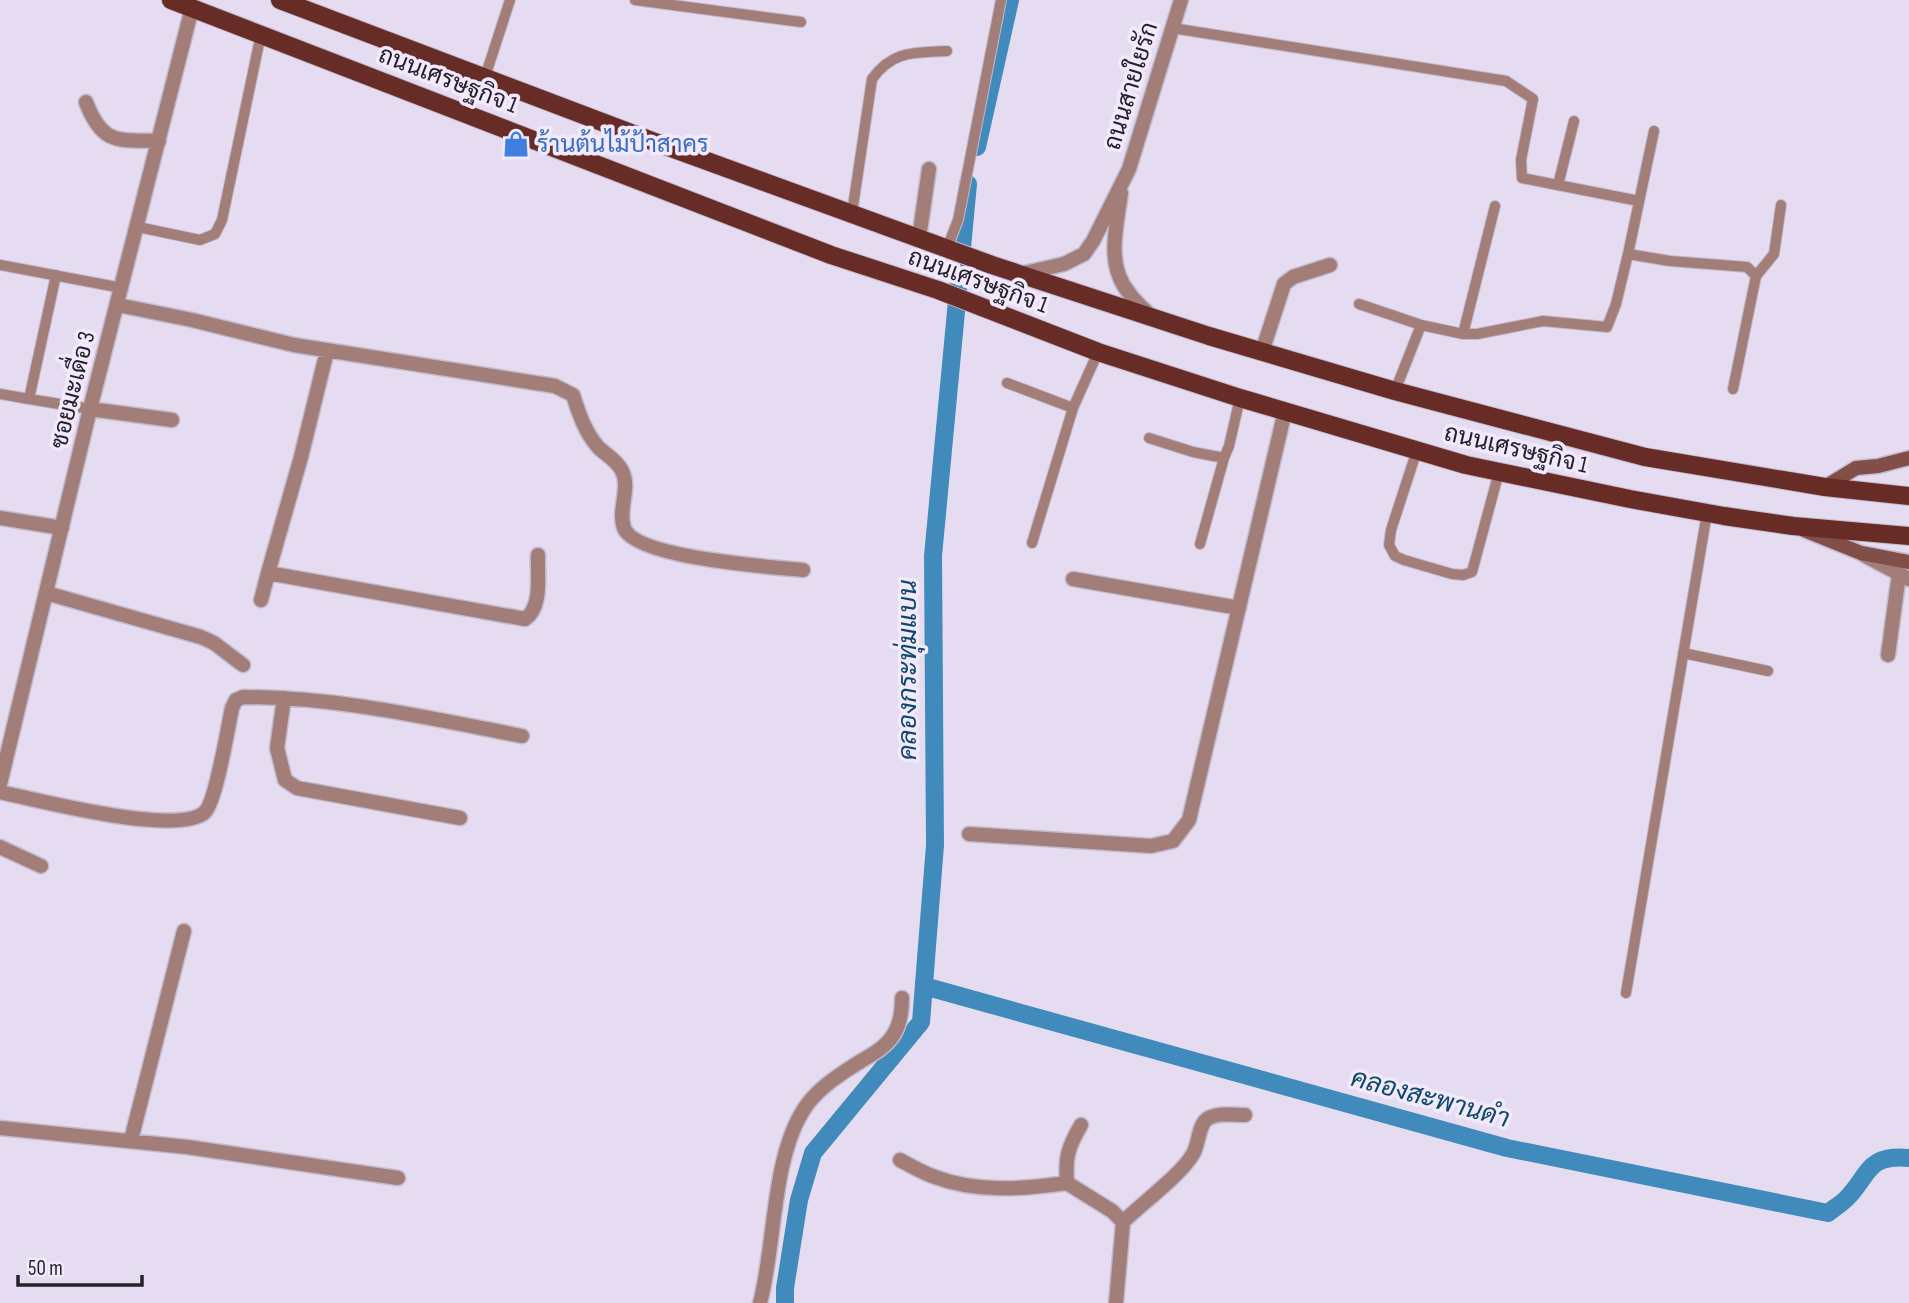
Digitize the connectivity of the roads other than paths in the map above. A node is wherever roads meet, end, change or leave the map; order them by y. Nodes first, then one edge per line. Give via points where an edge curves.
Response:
1 (171, 0) edge
2 (280, 0) edge
3 (510, 0) edge
4 (635, 0) edge
5 (1001, 0) edge
6 (1181, 0) edge
7 (192, 8) junction
8 (801, 22) dead end
9 (1172, 28) junction
10 (261, 34) junction
11 (947, 51) dead end
12 (485, 77) junction
13 (86, 102) dead end
14 (1574, 121) dead end
15 (1654, 131) dead end
16 (159, 141) junction
17 (929, 169) dead end
18 (1122, 185) junction
19 (1558, 185) junction
20 (1639, 201) junction
21 (1781, 205) dead end
22 (1495, 206) dead end
23 (852, 213) junction
24 (138, 227) junction
25 (919, 238) junction
26 (950, 249) junction
27 (1628, 254) junction
28 (0, 265) edge
29 (1331, 265) dead end
30 (1020, 274) junction
31 (56, 275) junction
32 (1756, 276) junction
33 (122, 288) junction
34 (1359, 304) dead end
35 (118, 305) junction
36 (1153, 318) junction
37 (1421, 325) junction
38 (1463, 334) junction
39 (327, 351) junction
40 (1098, 352) junction
41 (1262, 352) junction
42 (1007, 383) dead end
43 (1733, 389) dead end
44 (1395, 391) junction
45 (0, 394) edge
46 (1240, 398) junction
47 (29, 399) junction
48 (1073, 408) junction
49 (90, 410) junction
50 (1285, 411) junction
51 (172, 421) dead end
52 (1149, 438) dead end
53 (1417, 450) junction
54 (1224, 458) junction
55 (1909, 458) edge
56 (1499, 472) junction
57 (1825, 487) junction
58 (1909, 496) edge
59 (1707, 513) junction
60 (0, 518) edge
61 (1793, 526) junction
62 (62, 528) junction
63 (1909, 536) edge
64 (1032, 543) dead end
65 (1200, 544) dead end
66 (1861, 553) junction
67 (538, 555) dead end
68 (1909, 562) edge
69 (803, 570) dead end
70 (268, 573) junction
71 (1904, 576) edge
72 (1073, 579) dead end
73 (46, 593) junction
74 (261, 600) dead end
75 (1239, 608) junction
76 (1683, 653) junction
77 (1888, 655) dead end
78 (243, 665) dead end
79 (1768, 671) dead end
80 (284, 698) junction
81 (522, 736) dead end
82 (0, 783) edge
83 (460, 818) dead end
84 (969, 834) dead end
85 (0, 847) edge
86 (41, 866) dead end
87 (184, 931) dead end
88 (1626, 993) dead end
89 (902, 998) dead end
90 (1245, 1115) dead end
91 (1081, 1125) dead end
92 (0, 1128) edge
93 (131, 1140) junction
94 (900, 1160) dead end
95 (398, 1178) dead end
96 (1067, 1183) junction
97 (1123, 1222) junction
98 (760, 1303) edge
99 (1116, 1303) edge

1 - 7 main road, ถนนเศรษฐกิจ 1
2 - 12 main road, ถนนเศรษฐกิจ 1
3 - 12 lane
4 - 8 lane
5 - 26 lane
6 - 9 street, ถนนสายใยรัก
7 - 10 main road, ถนนเศรษฐกิจ 1
7 - 16 street, ซอยมะเดื่อ 3
9 - 18 street, ถนนสายใยรัก
9 - 19 lane via 1506,81 1533,99 1522,178
10 - 24 lane via 222,220 215,234 200,240
10 - 40 main road, ถนนเศรษฐกิจ 1 via 831,255 938,290
11 - 23 lane via 905,54 883,64 872,79
12 - 23 main road, ถนนเศรษฐกิจ 1
13 - 16 street via 99,131 129,140
14 - 19 lane
15 - 20 lane
16 - 24 street, ซอยมะเดื่อ 3
17 - 25 street
18 - 30 street, ถนนสายใยรัก via 1084,254
18 - 36 street, ถนนสายใยรัก via 1115,262 1127,292
19 - 20 lane
20 - 27 lane
21 - 32 lane via 1774,254
22 - 38 lane
23 - 25 main road, ถนนเศรษฐกิจ 1
24 - 33 street, ซอยมะเดื่อ 3
25 - 26 main road, ถนนเศรษฐกิจ 1
26 - 30 main road, ถนนเศรษฐกิจ 1
27 - 32 lane via 1747,267
27 - 38 lane via 1607,327 1543,321
28 - 31 lane
29 - 41 street via 1284,284
30 - 36 main road, ถนนเศรษฐกิจ 1
31 - 33 lane
31 - 47 lane
32 - 43 lane
33 - 35 street, ซอยมะเดื่อ 3
34 - 37 lane
35 - 39 street
35 - 49 street, ซอยมะเดื่อ 3
36 - 41 main road, ถนนเศรษฐกิจ 1
37 - 38 lane
37 - 44 lane
39 - 69 street via 555,386 573,395 585,429 623,471 623,522 634,538 647,547 734,564
39 - 70 street
40 - 46 main road, ถนนเศรษฐกิจ 1
40 - 48 lane
41 - 44 main road, ถนนเศรษฐกิจ 1
42 - 48 lane
44 - 57 main road, ถนนเศรษฐกิจ 1 via 1645,457
45 - 47 lane
46 - 50 main road, ถนนเศรษฐกิจ 1
46 - 54 lane
47 - 49 lane
48 - 64 lane
49 - 51 street
49 - 62 street, ซอยมะเดื่อ 3
50 - 53 main road, ถนนเศรษฐกิจ 1
50 - 75 street
52 - 54 lane
53 - 56 main road, ถนนเศรษฐกิจ 1
53 - 56 lane via 1389,545 1395,556 1452,574 1472,572
54 - 65 lane
55 - 57 main road via 1856,468
56 - 59 main road, ถนนเศรษฐกิจ 1
57 - 58 main road, ถนนเศรษฐกิจ 1
59 - 61 main road, ถนนเศรษฐกิจ 1
59 - 76 lane
60 - 62 street
61 - 63 main road, ถนนเศรษฐกิจ 1
61 - 66 main road
62 - 73 street, ซอยมะเดื่อ 3
66 - 68 main road
66 - 71 street
67 - 70 street via 536,603 525,619
70 - 74 street
71 - 77 street
72 - 75 street
73 - 78 street via 201,637
73 - 82 street, ซอยมะเดื่อ 3
75 - 84 street via 1189,820 1173,841 1151,846
76 - 79 lane
76 - 88 lane
80 - 81 street via 357,705
80 - 82 street via 236,700 210,804 193,819 147,821
80 - 83 street via 277,748 285,780 297,788
85 - 86 street
87 - 93 street
89 - 98 street via 895,1033 882,1048 818,1091 800,1114 781,1177
90 - 97 street via 1219,1114 1204,1121 1193,1154
91 - 96 street via 1069,1146
92 - 93 street
93 - 95 street
94 - 96 street via 936,1178 965,1185 1028,1189
96 - 97 street
97 - 99 street

